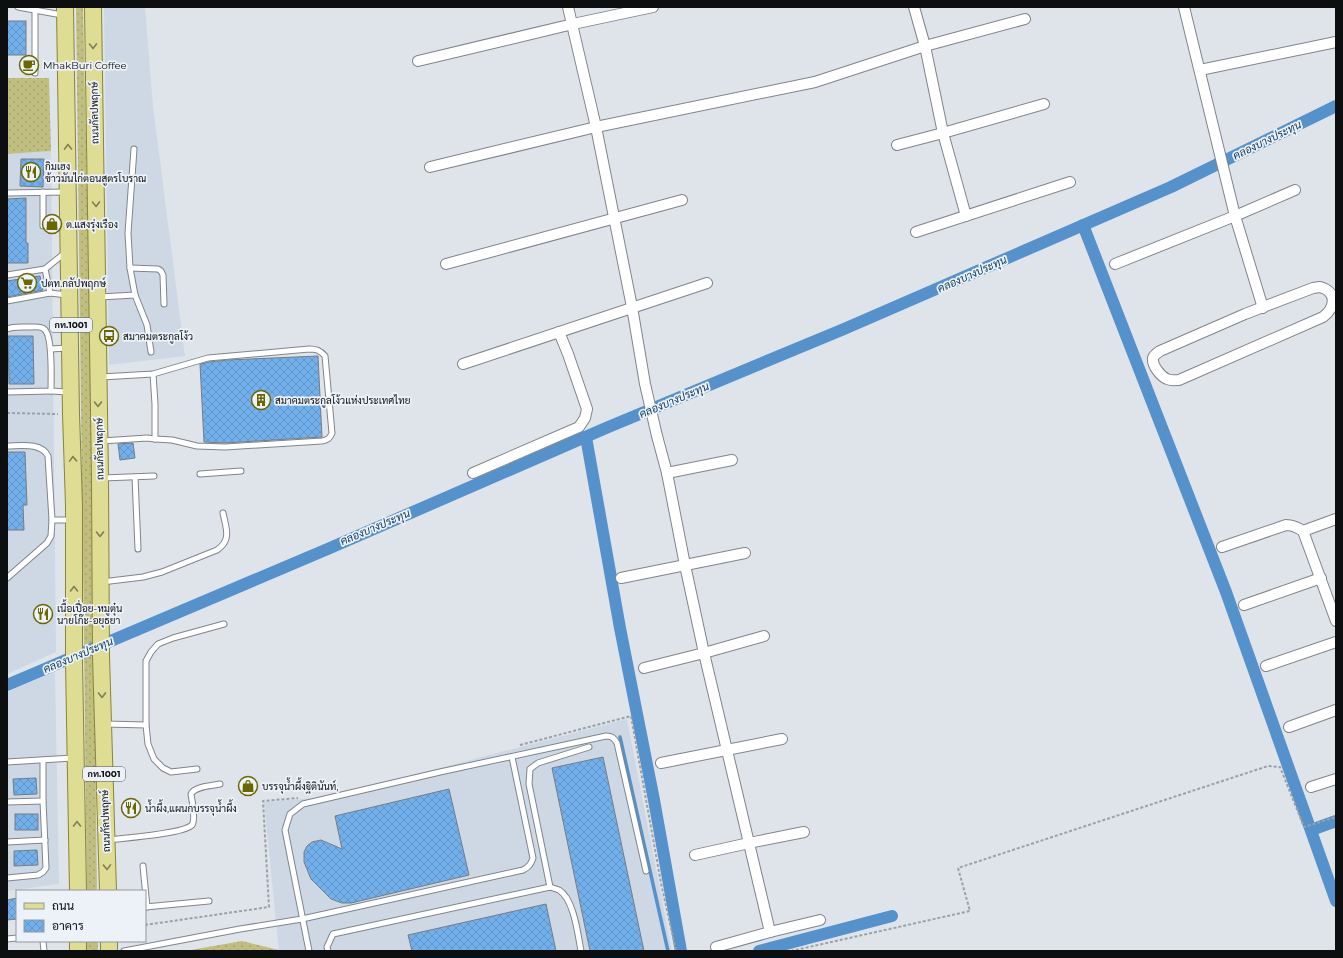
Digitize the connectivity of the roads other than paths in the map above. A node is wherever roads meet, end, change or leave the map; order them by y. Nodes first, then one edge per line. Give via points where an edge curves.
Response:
1 (18, 7) edge
2 (93, 7) edge
3 (568, 7) edge
4 (653, 7) edge
5 (914, 7) edge
6 (1184, 7) edge
7 (35, 10) junction
8 (65, 11) edge
9 (1024, 19) dead end
10 (573, 24) junction
11 (1336, 42) edge
12 (925, 46) junction
13 (418, 61) dead end
14 (1200, 70) junction
15 (35, 73) dead end
16 (1044, 104) dead end
17 (596, 127) junction
18 (943, 133) junction
19 (897, 145) dead end
20 (134, 149) dead end
21 (430, 167) dead end
22 (1070, 182) dead end
23 (1295, 190) dead end
24 (43, 192) junction
25 (68, 192) junction
26 (7, 193) edge
27 (682, 200) dead end
28 (966, 216) junction
29 (1235, 216) junction
30 (614, 219) junction
31 (43, 226) dead end
32 (916, 232) dead end
33 (69, 250) junction
34 (446, 264) dead end
35 (1116, 264) dead end
36 (130, 268) junction
37 (45, 269) junction
38 (7, 275) edge
39 (707, 283) dead end
40 (50, 293) junction
41 (135, 295) junction
42 (70, 296) junction
43 (96, 297) junction
44 (7, 301) edge
45 (164, 304) dead end
46 (632, 307) junction
47 (1263, 308) junction
48 (7, 329) edge
49 (559, 332) junction
50 (71, 347) junction
51 (50, 349) junction
52 (151, 352) dead end
53 (463, 364) dead end
54 (153, 374) junction
55 (98, 377) junction
56 (51, 391) junction
57 (7, 392) edge
58 (71, 392) junction
59 (155, 439) junction
60 (99, 441) junction
61 (7, 446) edge
62 (732, 460) dead end
63 (241, 471) dead end
64 (473, 472) dead end
65 (667, 472) junction
66 (200, 474) dead end
67 (154, 476) dead end
68 (135, 477) junction
69 (100, 478) junction
70 (223, 513) dead end
71 (1336, 519) edge
72 (52, 520) junction
73 (74, 520) junction
74 (1303, 531) junction
75 (1222, 547) dead end
76 (138, 549) dead end
77 (745, 553) dead end
78 (685, 565) junction
79 (7, 578) edge
80 (621, 578) dead end
81 (1321, 578) junction
82 (101, 582) junction
83 (1331, 593) edge
84 (1244, 605) dead end
85 (1336, 621) edge
86 (224, 624) dead end
87 (764, 636) dead end
88 (1336, 642) edge
89 (704, 653) junction
90 (1266, 666) dead end
91 (644, 668) dead end
92 (1336, 710) edge
93 (102, 724) junction
94 (146, 725) junction
95 (1289, 727) dead end
96 (782, 739) dead end
97 (589, 748) dead end
98 (727, 750) junction
99 (512, 756) junction
100 (76, 758) junction
101 (43, 760) junction
102 (7, 762) edge
103 (661, 763) dead end
104 (197, 769) dead end
105 (1336, 778) edge
106 (220, 784) dead end
107 (1311, 787) dead end
108 (43, 801) junction
109 (7, 802) edge
110 (804, 832) dead end
111 (45, 840) junction
112 (106, 841) junction
113 (7, 842) edge
114 (749, 842) junction
115 (696, 855) dead end
116 (143, 866) dead end
117 (646, 871) dead end
118 (7, 878) edge
119 (550, 887) junction
120 (78, 890) edge
121 (108, 890) edge
122 (145, 890) edge
123 (209, 901) dead end
124 (146, 907) edge
125 (302, 919) junction
126 (820, 920) dead end
127 (770, 932) junction
128 (716, 947) dead end
129 (124, 951) edge
130 (309, 951) edge
131 (328, 951) edge
132 (581, 951) edge

1 - 7 lane
2 -> 43 main road, ถนนกัลปพฤกษ์ / กท.1001
3 - 10 street
4 - 10 street
5 - 12 street
6 - 14 street
7 - 8 lane
7 - 15 lane
25 -> 8 main road, กท.1001
9 - 12 street
10 - 13 street
10 - 17 street
11 - 14 street
12 - 17 street via 815,82
12 - 18 street
14 - 29 street
16 - 18 street
17 - 21 street
17 - 30 street
18 - 19 street
18 - 28 street
20 - 36 lane via 128,233
22 - 28 street
23 - 29 street
24 - 25 lane
24 - 26 lane
24 - 31 lane
25 - 33 main road, กท.1001
27 - 30 street
28 - 32 street
29 - 35 street
29 - 47 street
30 - 34 street
30 - 46 street
33 - 37 lane
33 - 42 main road, กท.1001
36 - 41 lane
36 - 45 lane via 161,271
37 - 38 lane
37 - 40 lane
39 - 46 street
40 - 42 lane
40 - 44 lane
41 - 43 lane
41 - 52 lane via 147,325
42 - 50 main road, กท.1001
43 - 55 main road, ถนนกัลปพฤกษ์ / กท.1001
46 - 49 street
46 - 65 street via 645,384
47 - 47 street via 1160,351 1155,354 1154,364 1167,379 1179,380 1323,317 1332,308 1332,296 1327,289 1313,288
48 - 51 lane via 44,328 48,333
49 - 53 street
49 - 64 street via 587,409 585,418 579,427
50 - 51 lane
50 - 58 main road, กท.1001
51 - 56 lane
54 - 55 lane
54 - 59 lane
54 - 59 lane via 208,358 316,349 325,356 332,433 331,437 322,441 243,447 197,446
55 -> 60 main road, ถนนกัลปพฤกษ์ / กท.1001
56 - 57 lane
56 - 58 lane
73 -> 58 main road, กท.1001
59 - 60 lane
60 - 69 main road, ถนนกัลปพฤกษ์ / กท.1001
61 - 72 lane via 34,446 46,452
62 - 65 street
63 - 66 lane
65 - 78 street
67 - 68 lane
68 - 69 lane
68 - 76 lane
69 -> 82 main road, ถนนกัลปพฤกษ์ / กท.1001
70 - 82 lane via 227,535 224,546 217,550 143,578
71 - 74 street
72 - 73 lane
72 - 79 lane via 51,536 47,543
100 -> 73 main road, กท.1001
74 - 75 street via 1286,525
74 - 81 street
77 - 78 street
78 - 80 street
78 - 89 street
81 - 83 street
81 - 84 street
82 -> 93 main road, ถนนกัลปพฤกษ์ / กท.1001
83 - 85 street
86 - 94 lane via 158,644 146,661
87 - 89 street
88 - 90 street
89 - 91 street
89 - 98 street
92 - 95 street
93 - 94 lane
93 - 112 main road, ถนนกัลปพฤกษ์ / กท.1001
94 - 104 lane via 148,744 154,758 163,768 171,772
96 - 98 street
97 - 119 lane via 538,764 530,770 529,784
98 - 103 street
98 - 114 street
99 - 117 lane via 606,736 615,739
99 - 125 lane via 303,804 296,809 290,814 285,830
99 - 125 lane via 533,858 527,868
100 - 101 lane
120 -> 100 main road, กท.1001
101 - 102 lane
101 - 108 lane
105 - 107 street
106 - 112 lane via 192,791 190,794 194,819 186,828 175,832
108 - 109 lane
108 - 111 lane
110 - 114 street
111 - 113 lane
111 - 118 lane via 46,866 43,872 38,875
112 -> 121 main road, ถนนกัลปพฤกษ์ / กท.1001
114 - 115 street
114 - 127 street
116 - 122 lane
119 - 131 lane via 333,934 327,947
119 - 132 lane via 560,891 568,901
123 - 124 lane
125 - 129 lane
125 - 130 lane
126 - 127 street
127 - 128 street

